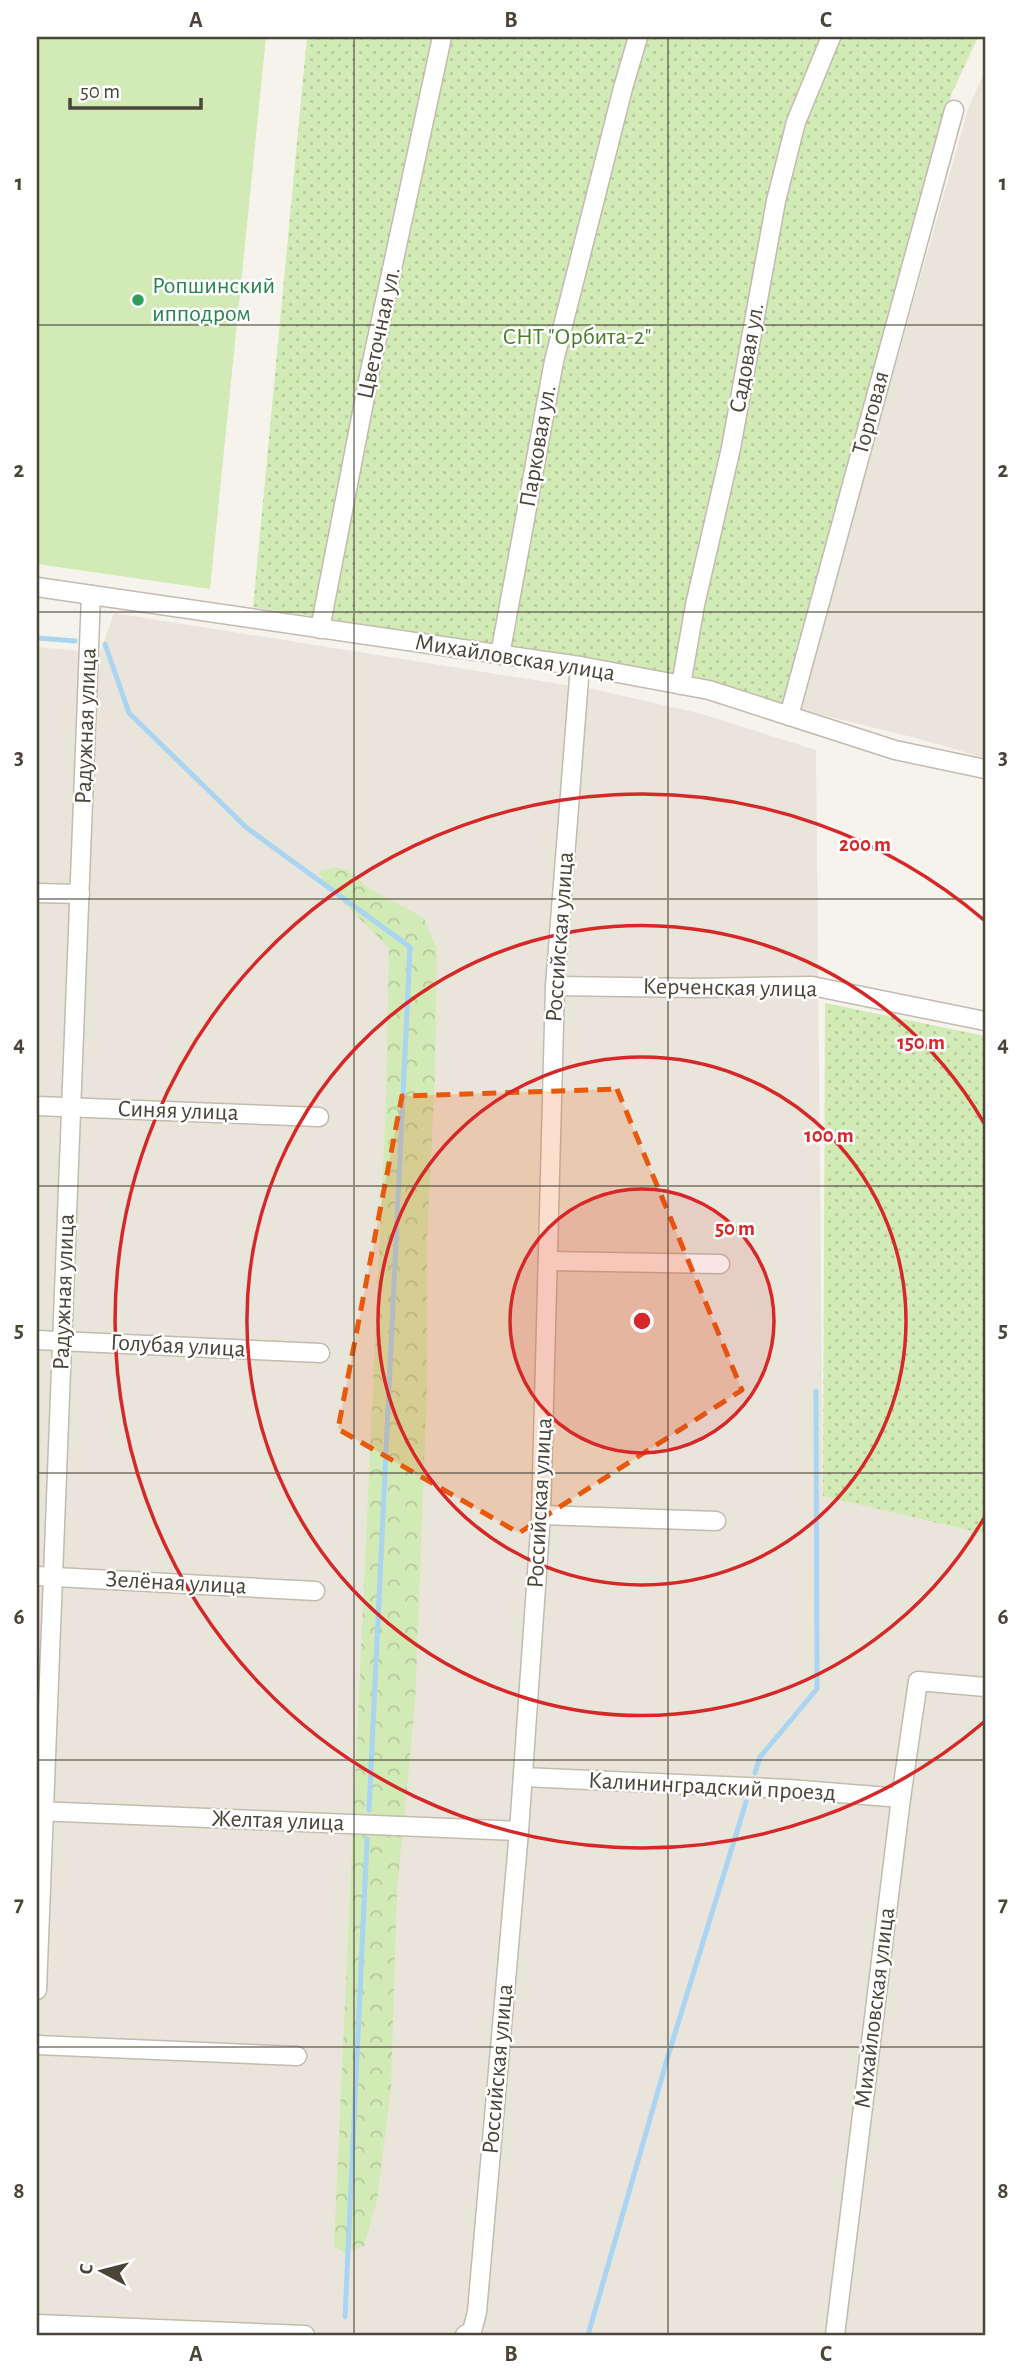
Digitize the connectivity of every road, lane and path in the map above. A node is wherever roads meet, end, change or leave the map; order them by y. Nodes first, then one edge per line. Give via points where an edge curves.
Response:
1 (442, 37) edge
2 (638, 37) edge
3 (831, 37) edge
4 (954, 110) dead end
5 (37, 587) edge
6 (91, 595) junction
7 (320, 629) junction
8 (500, 655) junction
9 (580, 666) junction
10 (681, 685) junction
11 (789, 716) junction
12 (985, 769) edge
13 (37, 893) edge
14 (80, 894) junction
15 (555, 986) junction
16 (985, 1021) edge
17 (37, 1106) edge
18 (71, 1107) junction
19 (319, 1117) dead end
20 (549, 1261) junction
21 (720, 1264) dead end
22 (37, 1340) edge
23 (62, 1341) junction
24 (320, 1353) dead end
25 (541, 1515) junction
26 (716, 1521) dead end
27 (45, 1576) edge
28 (315, 1591) dead end
29 (985, 1687) edge
30 (523, 1777) junction
31 (901, 1798) junction
32 (40, 1811) edge
33 (519, 1831) junction
34 (37, 1990) edge
35 (37, 2045) edge
36 (298, 2056) dead end
37 (37, 2324) edge
38 (305, 2335) edge
39 (465, 2335) edge
40 (835, 2335) edge

1 - 7 street, Цветочная ул.
2 - 8 street, Парковая ул. via 554,361
3 - 10 street, Садовая ул. via 796,122 776,201 731,449
4 - 11 street, Торговая
5 - 6 street, Михайловская улица
6 - 7 street, Михайловская улица
6 - 14 street, Радужная улица
7 - 8 street, Михайловская улица
8 - 9 street, Михайловская улица
9 - 10 street, Михайловская улица
9 - 15 street, Российская улица
10 - 11 street, Михайловская улица
11 - 12 street, Михайловская улица via 895,750
13 - 14 street
14 - 18 street, Радужная улица
15 - 16 street, Керченская улица via 812,986
15 - 20 street, Российская улица
17 - 18 street, Синяя улица
18 - 19 street, Синяя улица
18 - 23 street, Радужная улица
20 - 21 street
20 - 25 street, Российская улица
22 - 23 street, Голубая улица
23 - 24 street, Голубая улица
23 - 27 street, Радужная улица
25 - 26 street
25 - 30 street, Российская улица
27 - 28 street, Зелёная улица
27 - 32 street, Радужная улица
29 - 31 street, Михайловская улица via 918,1681
30 - 31 street, Калининградский проезд
30 - 33 street, Российская улица
31 - 40 street, Михайловская улица
32 - 33 street, Желтая улица
32 - 34 street, Радужная улица
33 - 39 street, Российская улица via 477,2312 472,2331
35 - 36 street
37 - 38 street

